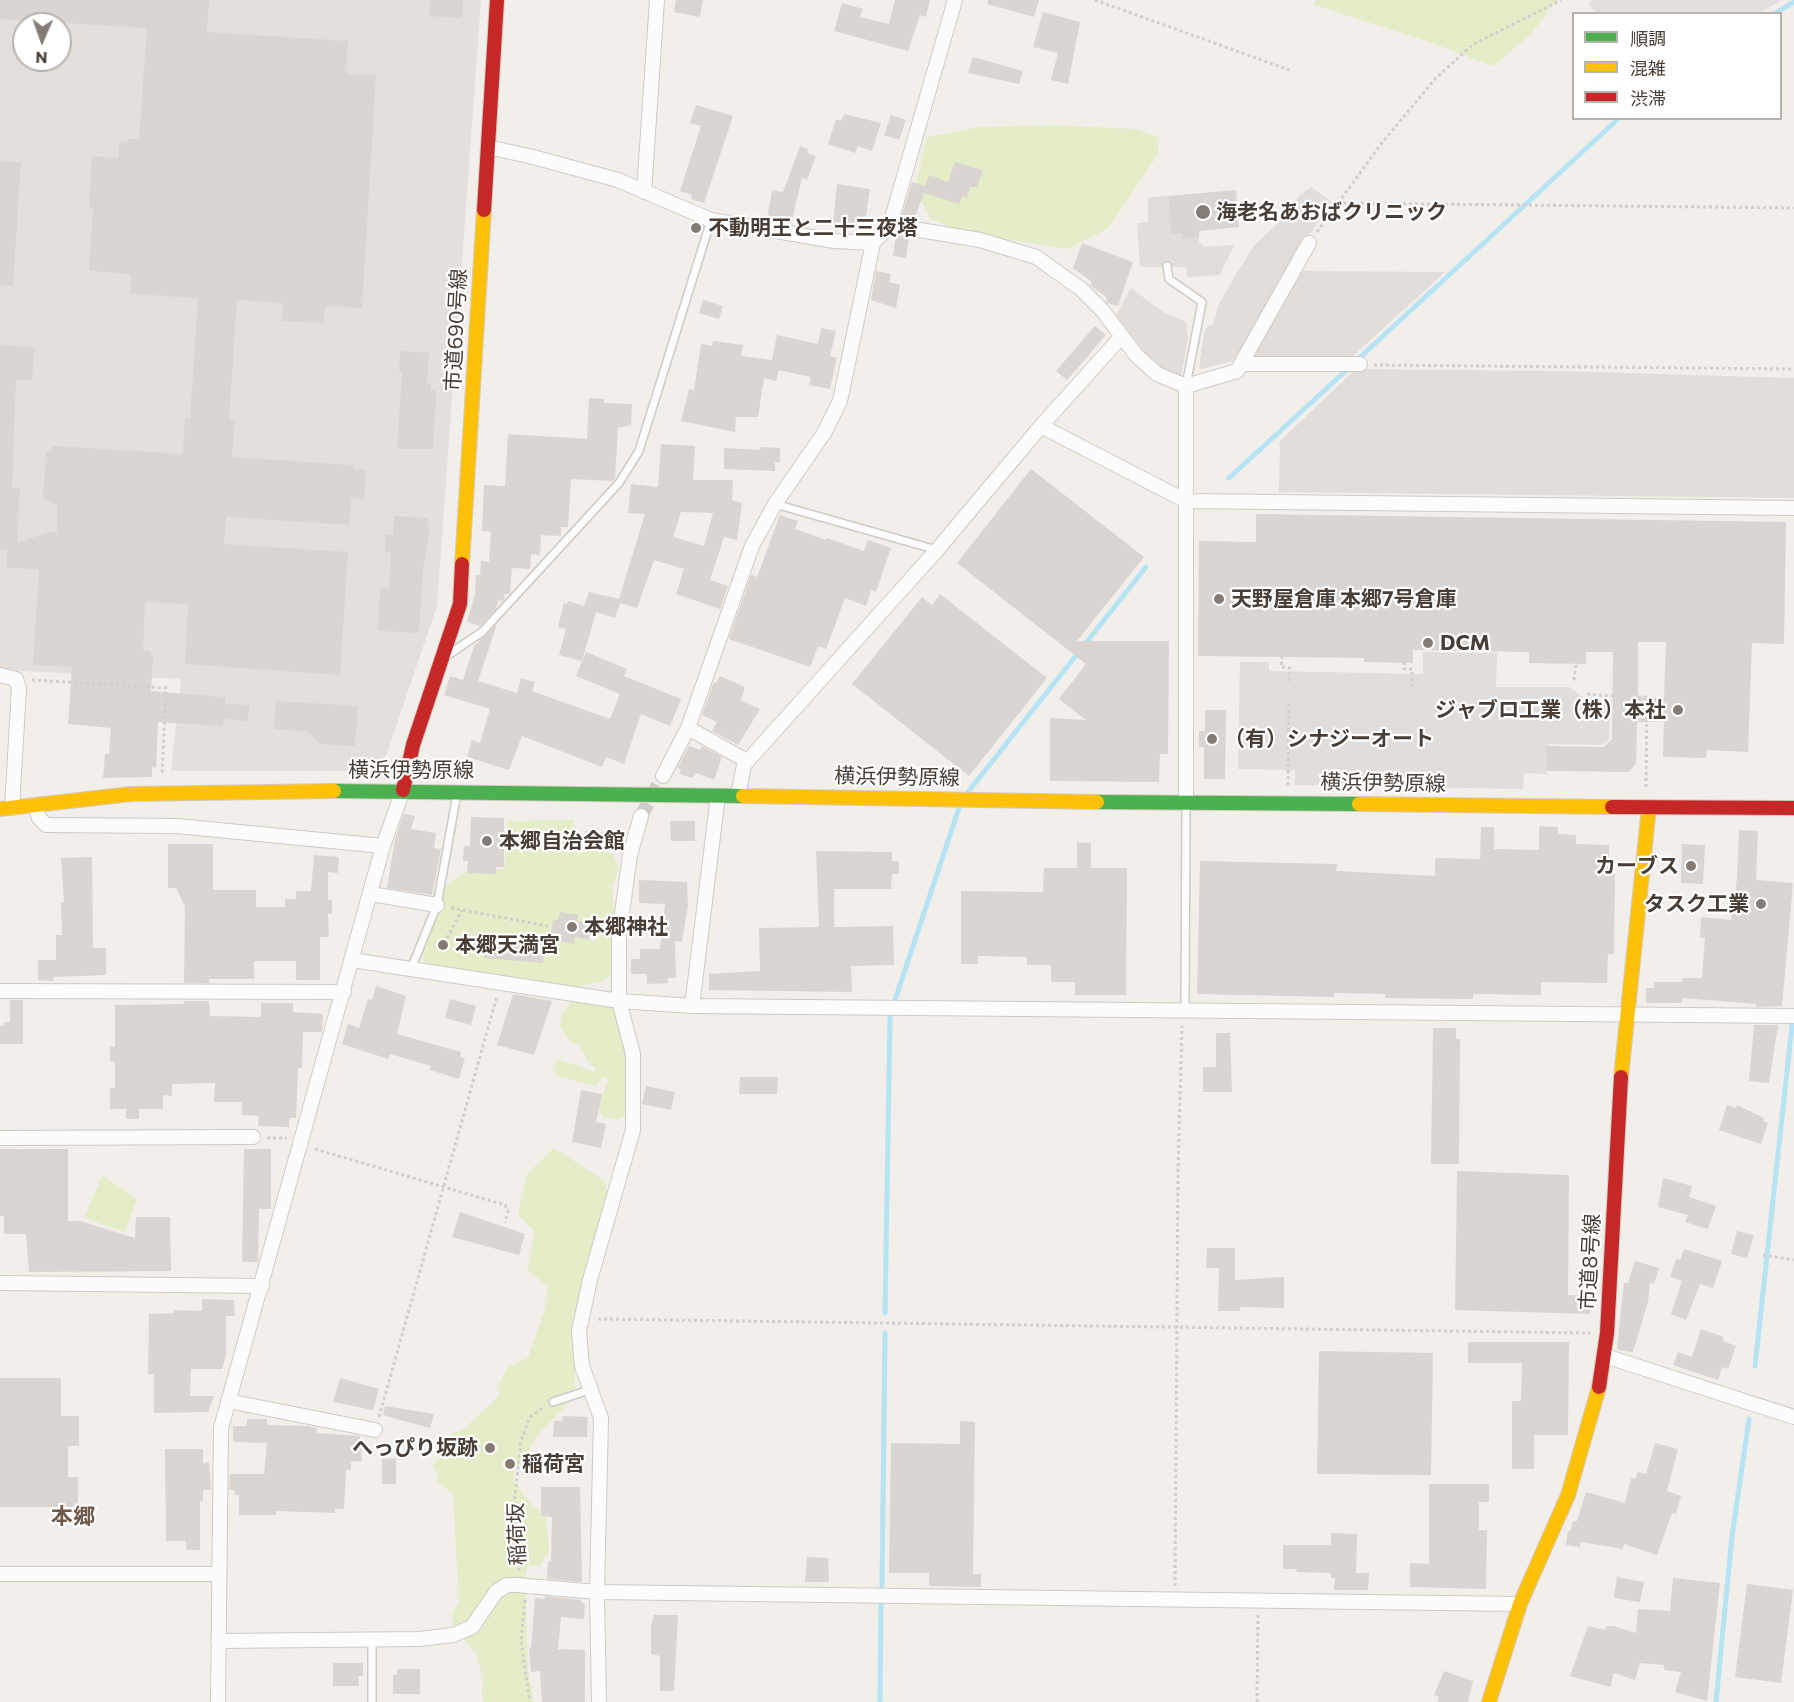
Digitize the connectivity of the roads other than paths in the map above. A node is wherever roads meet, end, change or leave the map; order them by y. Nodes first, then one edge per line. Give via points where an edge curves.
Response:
1 (497, 0) edge
2 (657, 0) edge
3 (955, 0) edge
4 (488, 147) junction
5 (644, 192) junction
6 (711, 220) junction
7 (890, 225) junction
8 (873, 243) junction
9 (1309, 243) road end
10 (1167, 267) dead end
11 (1122, 336) junction
12 (1243, 364) junction
13 (1360, 364) road end
14 (1186, 386) junction
15 (1041, 426) junction
16 (1186, 501) junction
17 (775, 504) junction
18 (1794, 508) edge
19 (937, 550) junction
20 (441, 660) junction
21 (0, 675) edge
22 (688, 728) junction
23 (747, 761) junction
24 (663, 776) tunnel mouth
25 (403, 790) junction
26 (457, 791) junction
27 (718, 796) junction
28 (738, 796) junction
29 (1647, 800) junction
30 (1186, 803) junction
31 (35, 805) junction
32 (6, 808) edge
33 (1794, 808) edge
34 (641, 816) tunnel mouth
35 (383, 846) junction
36 (370, 894) junction
37 (437, 905) junction
38 (352, 960) junction
39 (411, 969) junction
40 (0, 991) edge
41 (344, 992) junction
42 (619, 1000) junction
43 (692, 1006) junction
44 (1185, 1011) junction
45 (1626, 1016) junction
46 (1791, 1016) edge
47 (253, 1137) road end
48 (0, 1138) edge
49 (0, 1283) edge
50 (262, 1286) junction
51 (1605, 1356) junction
52 (592, 1389) junction
53 (228, 1401) junction
54 (553, 1402) road end
55 (1794, 1417) edge
56 (375, 1430) road end
57 (0, 1574) edge
58 (217, 1574) junction
59 (597, 1592) junction
60 (1521, 1604) junction
61 (372, 1639) junction
62 (218, 1641) junction
63 (218, 1702) edge
64 (372, 1702) edge
65 (599, 1702) edge
66 (1489, 1702) edge

1 - 4 main road, 市道690号線
2 - 5 street
3 - 7 street
4 - 5 street via 618,180
4 - 20 main road, 市道690号線 via 464,568 460,604
5 - 6 street
6 - 8 street
6 - 20 lane via 639,451 619,483 482,632
7 - 8 street
7 - 11 street via 980,240 1036,256 1081,289
8 - 17 street via 840,401 824,434
9 - 12 street
10 - 14 lane via 1169,279 1202,302 1198,346
11 - 14 street via 1136,356 1157,374
11 - 15 street
12 - 13 street
12 - 14 street via 1237,371
14 - 16 street
15 - 16 street
15 - 19 street
16 - 18 street
16 - 30 street
17 - 19 lane
17 - 22 street via 752,546
19 - 23 street
20 - 25 main road, 市道690号線 via 413,745
21 - 32 street via 15,679 19,688
22 - 23 street
22 - 24 street
23 - 28 street
25 - 26 main road, 横浜伊勢原線
25 - 31 main road, 横浜伊勢原線 via 131,794
25 - 35 street
26 - 27 main road, 横浜伊勢原線
26 - 37 lane
27 - 28 main road, 横浜伊勢原線
27 - 43 street
28 - 30 main road, 横浜伊勢原線
29 - 30 main road, 横浜伊勢原線
29 - 33 main road, 横浜伊勢原線
29 - 45 main road, 市道8号線
30 - 44 lane
31 - 32 main road, 横浜伊勢原線
31 - 35 street via 46,825 177,826
34 - 42 street via 630,855 618,935
35 - 36 street
36 - 37 street
36 - 38 street
37 - 39 lane
38 - 39 street
38 - 41 street
39 - 42 street
40 - 41 street
41 - 50 street
42 - 43 street
42 - 52 street via 633,1054 633,1130 581,1318 582,1366
43 - 44 street
44 - 45 street
45 - 46 street
45 - 51 main road, 市道8号線
47 - 48 street
49 - 50 street
50 - 53 street
51 - 55 street
51 - 60 main road, 市道8号線 via 1590,1430 1568,1495
52 - 54 lane
52 - 59 street via 601,1418
53 - 56 street
53 - 58 street via 221,1428
57 - 58 street
58 - 62 street
59 - 60 street
59 - 61 street, 稲荷坂 via 507,1586 496,1592 472,1628 419,1639
59 - 65 street
60 - 66 main road, 市道8号線
61 - 62 street, 稲荷坂
61 - 64 lane
62 - 63 street

